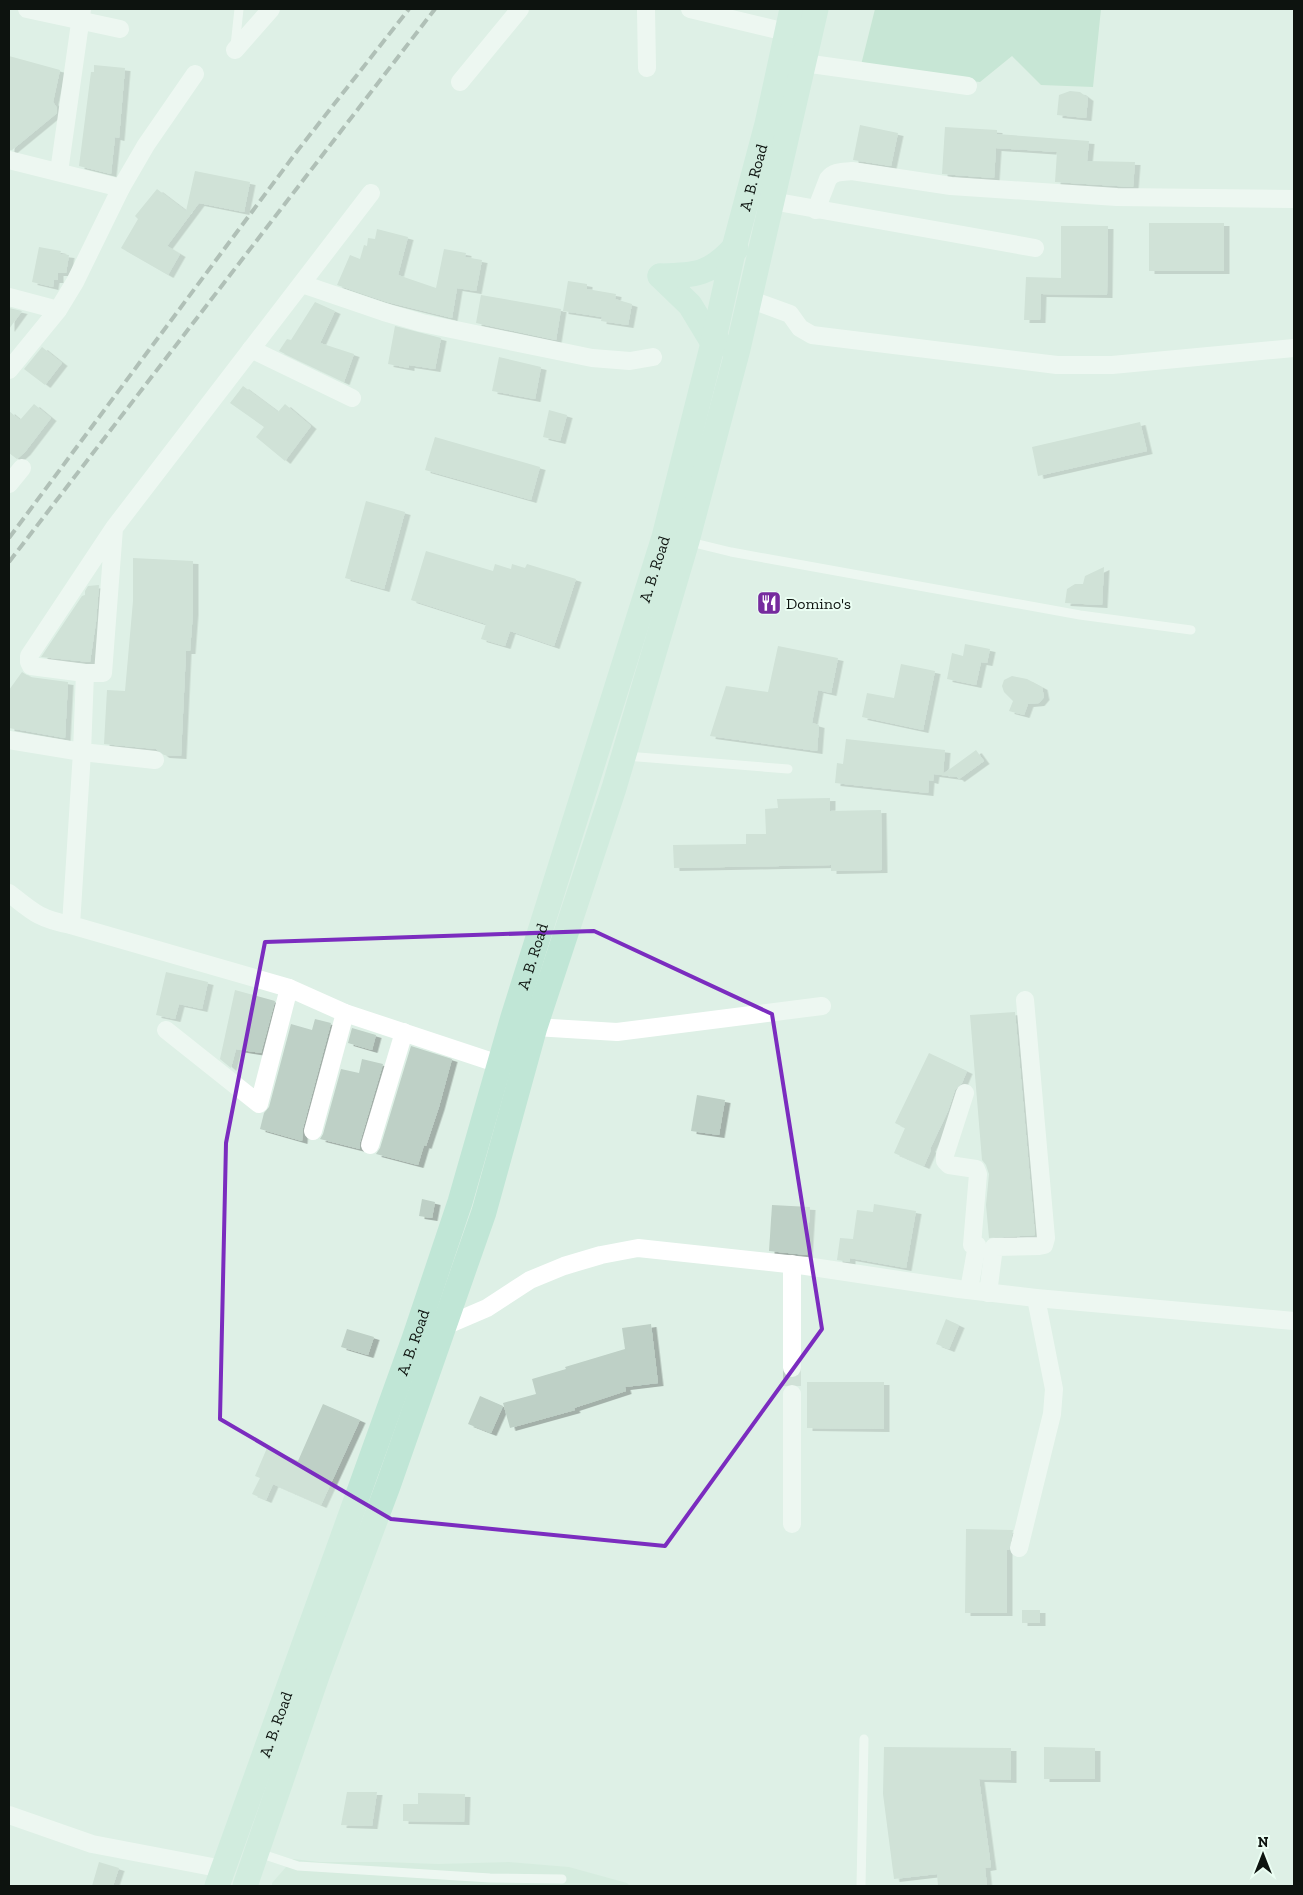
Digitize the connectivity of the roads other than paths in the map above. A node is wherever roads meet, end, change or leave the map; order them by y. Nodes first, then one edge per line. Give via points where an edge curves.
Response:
1 (27, 9) edge
2 (239, 9) edge
3 (271, 9) edge
4 (520, 9) edge
5 (646, 9) edge
6 (690, 9) edge
7 (816, 9) edge
8 (82, 14) edge
9 (742, 15) edge
10 (789, 20) edge
11 (120, 29) dead end
12 (235, 50) joint
13 (804, 62) junction
14 (647, 68) dead end
15 (195, 74) dead end
16 (460, 82) dead end
17 (968, 86) dead end
18 (9, 160) edge
19 (59, 172) junction
20 (121, 188) junction
21 (371, 193) dead end
22 (1294, 199) edge
23 (772, 202) junction
24 (816, 210) junction
25 (734, 248) junction
26 (1036, 248) dead end
27 (760, 254) junction
28 (302, 284) junction
29 (724, 293) junction
30 (9, 297) edge
31 (749, 299) junction
32 (58, 310) junction
33 (713, 342) junction
34 (1294, 348) edge
35 (251, 349) junction
36 (738, 349) junction
37 (654, 357) dead end
38 (9, 370) edge
39 (352, 398) dead end
40 (22, 468) dead end
41 (9, 484) edge
42 (114, 528) junction
43 (687, 541) junction
44 (1191, 630) dead end
45 (85, 673) junction
46 (9, 740) edge
47 (82, 752) junction
48 (623, 756) junction
49 (155, 760) dead end
50 (788, 769) dead end
51 (9, 893) edge
52 (71, 925) junction
53 (289, 988) junction
54 (1025, 1000) dead end
55 (822, 1006) dead end
56 (345, 1012) junction
57 (534, 1027) junction
58 (166, 1030) dead end
59 (404, 1032) junction
60 (499, 1064) junction
61 (966, 1093) dead end
62 (313, 1131) dead end
63 (370, 1145) dead end
64 (985, 1246) junction
65 (792, 1264) junction
66 (433, 1280) junction
67 (458, 1289) junction
68 (969, 1290) junction
69 (988, 1292) junction
70 (1036, 1298) junction
71 (1294, 1322) edge
72 (445, 1326) junction
73 (792, 1368) tunnel mouth
74 (792, 1394) tunnel mouth
75 (792, 1524) dead end
76 (1019, 1548) dead end
77 (864, 1739) dead end
78 (9, 1815) edge
79 (256, 1852) junction
80 (220, 1878) edge
81 (562, 1879) dead end
82 (245, 1886) edge
83 (862, 1886) edge

1 - 8 street
2 - 12 lane
3 - 12 street
4 - 16 street
5 - 14 street
6 - 9 street
7 - 13 main road, A. B. Road
8 - 11 street
8 - 19 street
9 - 10 street
10 - 25 main road, A. B. Road via 767,124
13 - 17 street
13 - 23 main road, A. B. Road
15 - 20 street
18 - 19 street
19 - 20 street
20 - 32 street
21 - 28 street
22 - 24 street via 1117,197 951,186 852,171 839,172 828,178
23 - 24 street
23 - 27 main road, A. B. Road
24 - 26 street
25 - 27 main road
25 - 29 main road, A. B. Road
25 - 33 main road via 714,267 703,272 688,276 660,276 690,305
27 - 31 main road, A. B. Road
28 - 35 street
28 - 37 street via 422,322 592,358 630,361
29 - 31 main road
29 - 33 main road, A. B. Road
30 - 32 street
31 - 34 street via 790,314 800,328 812,335 1057,365 1112,365
31 - 36 main road, A. B. Road
32 - 38 street
33 - 36 main road
33 - 60 main road, A. B. Road via 664,537
35 - 39 street
35 - 42 street
36 - 43 main road, A. B. Road
40 - 41 street
42 - 45 street via 103,673
42 - 45 street via 29,656 31,666
43 - 44 lane via 731,552 1070,614
43 - 48 main road, A. B. Road
45 - 47 street
46 - 47 street
47 - 49 street
47 - 52 street
48 - 50 lane
48 - 57 main road, A. B. Road
51 - 52 street via 36,915
52 - 53 street
53 - 56 street
53 - 58 street via 259,1104
54 - 64 street via 1046,1238 1044,1245 1039,1246
55 - 57 street via 617,1032
56 - 59 street
56 - 62 street
57 - 67 main road, A. B. Road via 484,1212
59 - 60 street
59 - 63 street
60 - 66 main road, A. B. Road via 460,1202
61 - 64 street via 945,1161 949,1166 976,1169 972,1245
64 - 68 street
64 - 69 street
65 - 68 street
65 - 72 street via 638,1248 564,1266 530,1280 487,1308
65 - 73 street
66 - 67 main road
66 - 80 main road, A. B. Road
67 - 72 main road, A. B. Road
68 - 69 street
69 - 70 street
70 - 71 street
70 - 76 street via 1054,1388 1052,1414
72 - 79 main road, A. B. Road
74 - 75 street
77 - 83 lane
78 - 80 street via 92,1844
79 - 81 lane via 298,1866 470,1877
79 - 82 main road, A. B. Road

